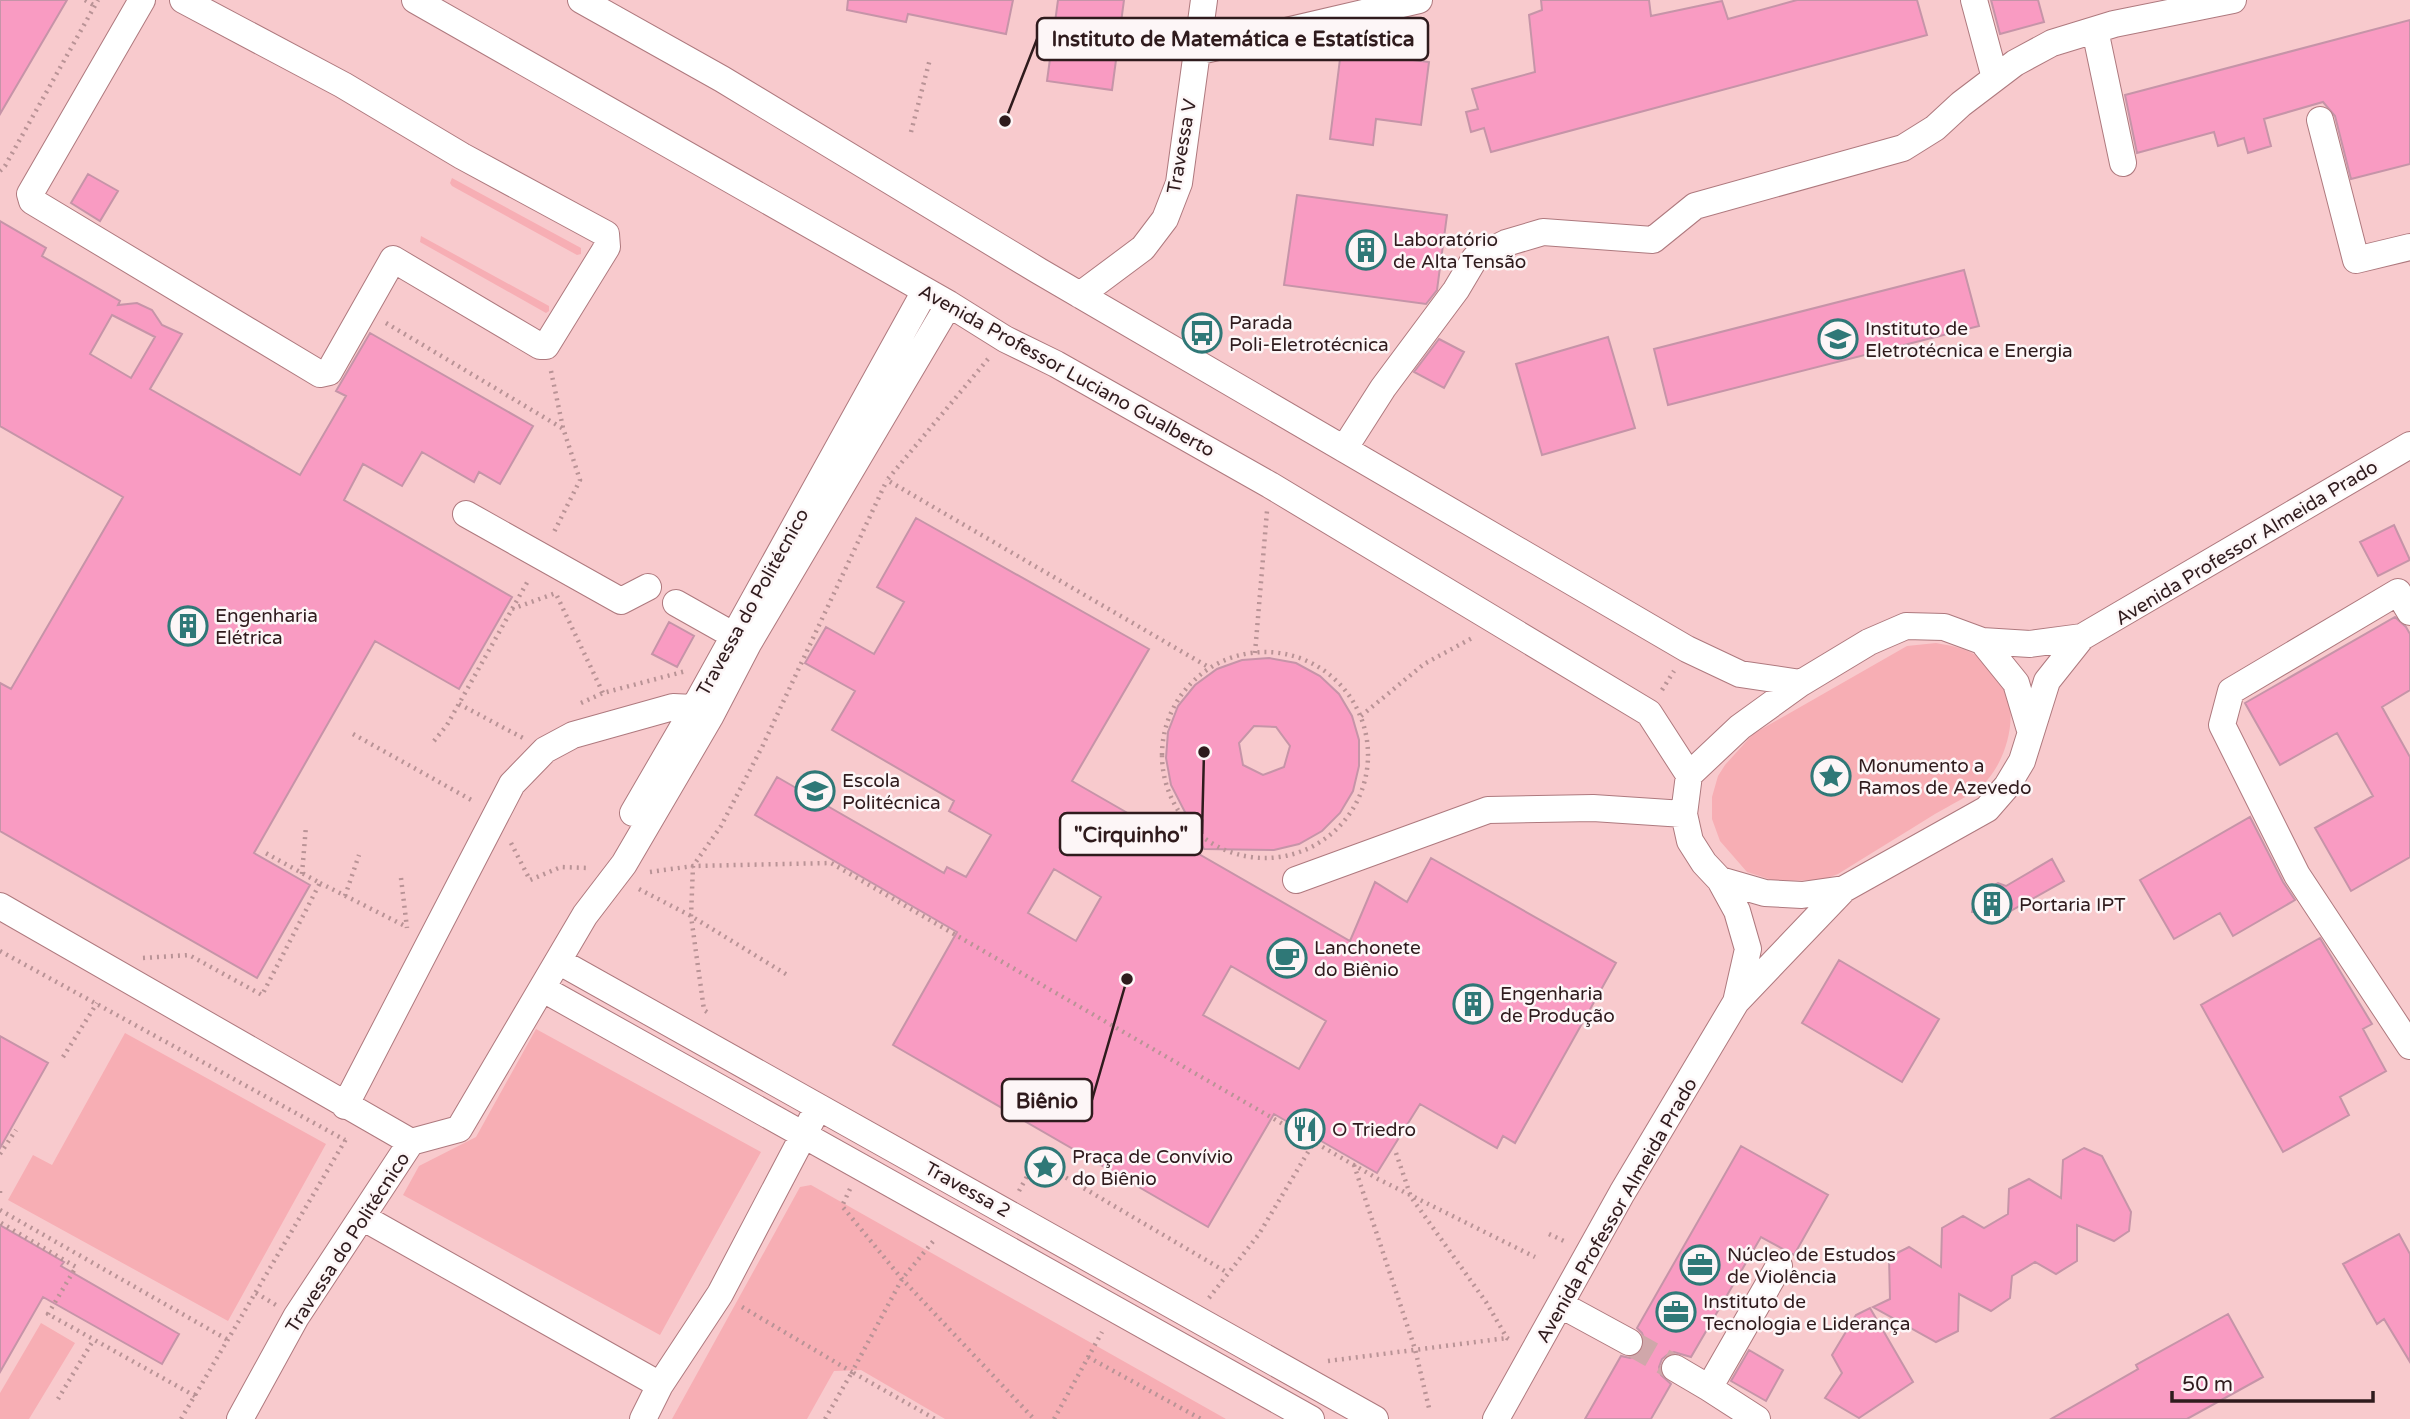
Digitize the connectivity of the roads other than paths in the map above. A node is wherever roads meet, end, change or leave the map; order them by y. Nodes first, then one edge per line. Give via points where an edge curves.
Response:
1 (142, 0) edge
2 (183, 0) edge
3 (415, 0) edge
4 (581, 0) edge
5 (1204, 0) edge
6 (1419, 0) edge
7 (1974, 0) edge
8 (2233, 0) edge
9 (2095, 30) junction
10 (1196, 52) junction
11 (1995, 78) junction
12 (2320, 120) dead end
13 (2123, 163) dead end
14 (2410, 247) edge
15 (925, 291) junction
16 (1080, 295) junction
17 (949, 304) junction
18 (2410, 445) edge
19 (1344, 449) junction
20 (466, 514) dead end
21 (648, 587) dead end
22 (2406, 592) edge
23 (676, 603) dead end
24 (2082, 637) junction
25 (741, 639) junction
26 (1982, 641) junction
27 (1801, 683) junction
28 (702, 713) junction
29 (2030, 730) junction
30 (1689, 775) junction
31 (1684, 814) junction
32 (1296, 880) dead end
33 (1720, 880) junction
34 (1844, 889) junction
35 (0, 905) edge
36 (585, 915) junction
37 (560, 962) junction
38 (543, 989) junction
39 (1736, 1002) junction
40 (2410, 1046) edge
41 (819, 1107) junction
42 (353, 1110) junction
43 (803, 1134) junction
44 (411, 1142) junction
45 (362, 1217) junction
46 (1779, 1266) dead end
47 (1561, 1304) junction
48 (1629, 1342) tunnel mouth
49 (1675, 1368) tunnel mouth
50 (660, 1385) junction
51 (1709, 1388) junction
52 (240, 1419) edge
53 (632, 1419) edge
54 (643, 1419) edge
55 (1311, 1419) edge
56 (1375, 1419) edge
57 (1496, 1419) edge
58 (1757, 1419) edge

1 - 2 street via 30,194 32,201 320,374 330,372 393,259 546,346 607,247 606,234
3 - 15 street, Avenida Professor Luciano Gualberto
4 - 16 street via 722,79
5 - 10 street, Travessa V
6 - 10 street
7 - 11 street
8 - 9 street
9 - 11 street via 2052,43
9 - 13 street
10 - 16 street, Travessa V via 1179,183 1165,219 1143,248
11 - 19 street via 1903,148 1695,206 1653,240 1543,232 1475,258
12 - 14 street via 2356,260
15 - 17 street, Avenida Professor Luciano Gualberto
15 - 25 street, Travessa do Politécnico
16 - 19 street
17 - 25 street, Travessa do Politécnico
17 - 30 street, Avenida Professor Luciano Gualberto via 1270,485 1648,713
18 - 24 street, Avenida Professor Almeida Prado
19 - 27 street via 1687,649 1740,674
20 - 21 street via 621,601
22 - 40 street via 2231,691 2222,726 2297,875
23 - 25 street
24 - 26 street, Avenida Professor Almeida Prado via 2030,644
24 - 29 street, Avenida Professor Almeida Prado via 2047,681
25 - 28 street, Travessa do Politécnico
26 - 27 street via 1944,627 1906,626 1869,642
26 - 29 street via 2016,683
27 - 30 street via 1741,727
28 - 36 street, Travessa do Politécnico via 615,876
28 - 36 street, Travessa do Politécnico via 600,869
28 - 42 street via 673,707 573,735 551,746 512,784
29 - 34 street, Avenida Professor Almeida Prado via 2022,761 1987,809
30 - 31 street
31 - 32 street via 1593,808 1488,810
31 - 33 street, Avenida Professor Almeida Prado via 1690,841
33 - 34 street via 1765,893 1802,895
33 - 39 street, Avenida Professor Almeida Prado via 1737,911 1748,949
34 - 39 street, Avenida Professor Almeida Prado
35 - 42 street
36 - 37 street, Travessa do Politécnico
37 - 38 street, Travessa do Politécnico
37 - 41 street, Travessa 2
38 - 43 street, Travessa 2
38 - 44 street, Travessa do Politécnico via 459,1129
39 - 47 street, Avenida Professor Almeida Prado
41 - 43 street
41 - 56 street, Travessa 2
42 - 44 street
43 - 50 street via 720,1294
43 - 50 street via 707,1288
43 - 55 street, Travessa 2
44 - 45 street, Travessa do Politécnico
45 - 50 street
45 - 52 street, Travessa do Politécnico via 296,1317
46 - 51 street
47 - 48 street
47 - 57 street, Avenida Professor Almeida Prado
49 - 51 street
50 - 53 street via 652,1386
50 - 54 street
51 - 58 street

